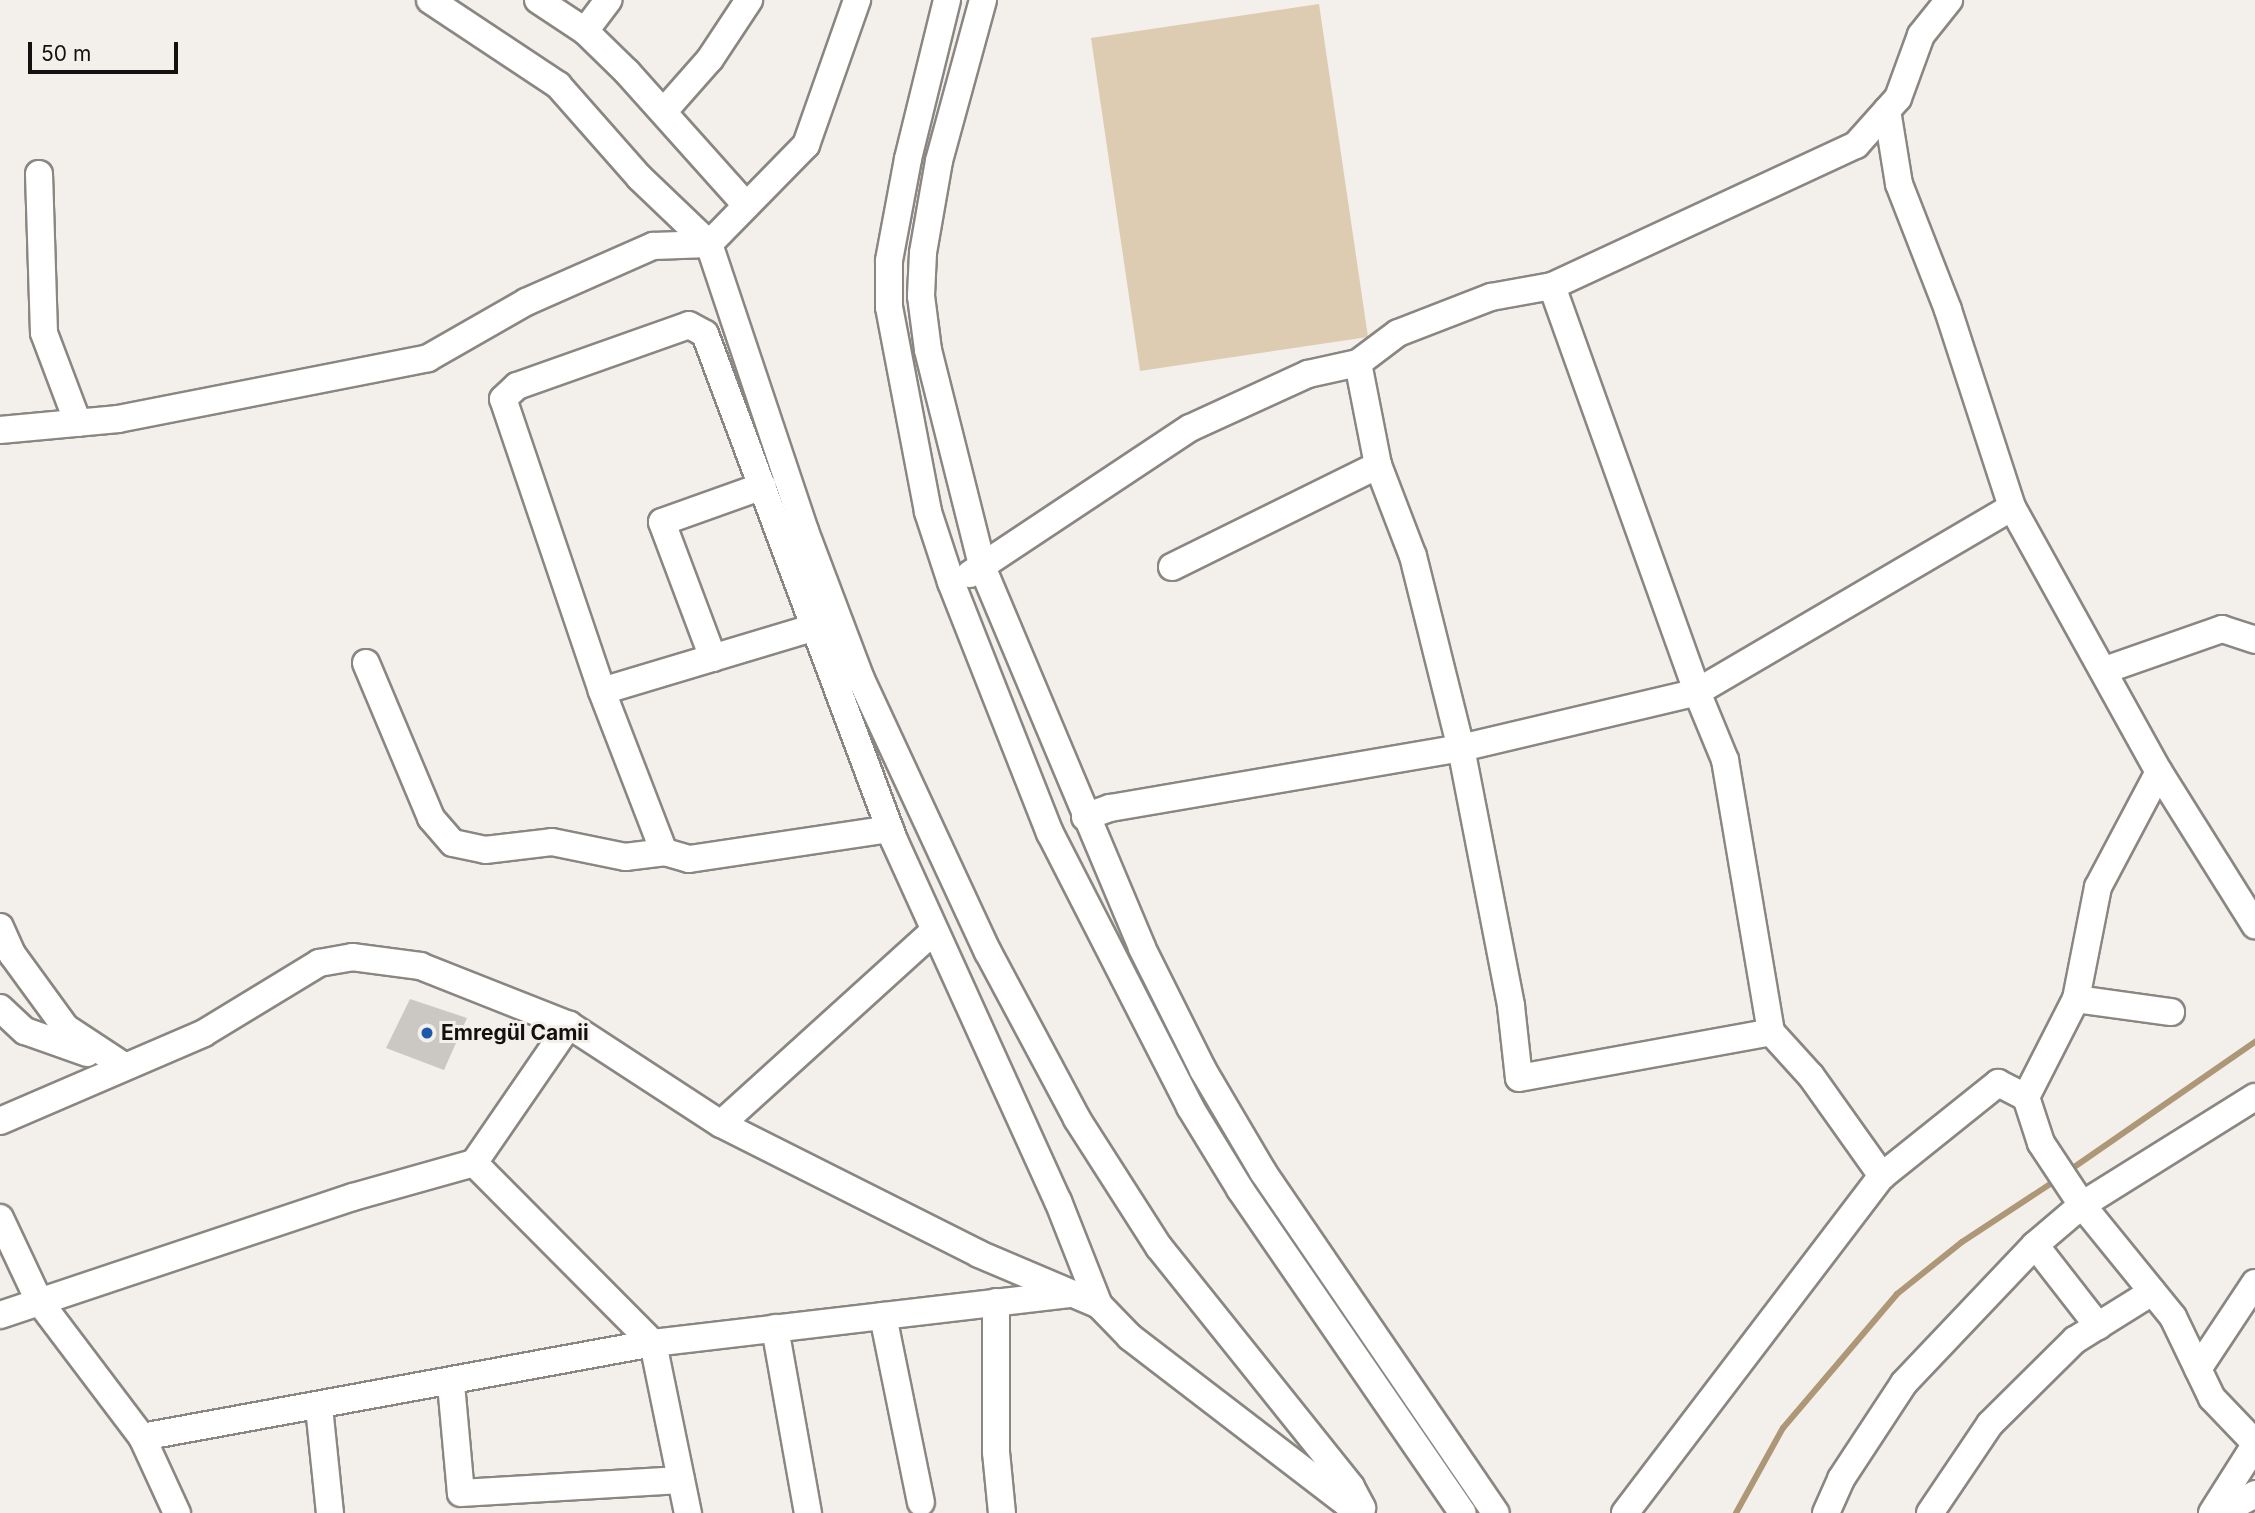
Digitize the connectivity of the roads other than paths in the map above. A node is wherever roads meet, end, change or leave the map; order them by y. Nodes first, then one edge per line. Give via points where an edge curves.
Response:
1 (430, 0) edge
2 (538, 0) edge
3 (608, 0) edge
4 (749, 0) edge
5 (857, 0) edge
6 (947, 0) edge
7 (983, 0) edge
8 (1949, 0) edge
9 (585, 31) junction
10 (665, 110) junction
11 (1887, 110) junction
12 (38, 174) dead end
13 (746, 205) junction
14 (709, 244) junction
15 (1552, 286) junction
16 (1358, 363) junction
17 (78, 423) junction
18 (0, 430) edge
19 (1378, 465) junction
20 (762, 486) junction
21 (2012, 507) junction
22 (1172, 567) dead end
23 (983, 569) junction
24 (951, 582) junction
25 (816, 627) junction
26 (2255, 640) edge
27 (713, 658) junction
28 (366, 663) dead end
29 (2105, 670) junction
30 (602, 691) junction
31 (1697, 692) junction
32 (1461, 748) junction
33 (2159, 772) junction
34 (1085, 817) junction
35 (890, 829) junction
36 (664, 852) junction
37 (2255, 925) edge
38 (0, 927) edge
39 (933, 932) junction
40 (2076, 999) junction
41 (0, 1008) edge
42 (2171, 1012) dead end
43 (569, 1025) junction
44 (1771, 1032) junction
45 (124, 1066) junction
46 (2026, 1097) junction
47 (2255, 1097) edge
48 (0, 1121) edge
49 (721, 1124) junction
50 (474, 1163) junction
51 (1882, 1176) junction
52 (2076, 1196) junction
53 (0, 1218) edge
54 (2035, 1245) junction
55 (2255, 1283) edge
56 (2152, 1292) junction
57 (1073, 1294) junction
58 (39, 1301) junction
59 (996, 1302) junction
60 (1099, 1305) junction
61 (0, 1315) edge
62 (883, 1315) junction
63 (2098, 1326) junction
64 (775, 1328) junction
65 (653, 1343) junction
66 (2198, 1369) junction
67 (451, 1384) junction
68 (319, 1407) junction
69 (142, 1437) junction
70 (2255, 1444) edge
71 (681, 1480) junction
72 (2255, 1494) edge
73 (921, 1502) dead end
74 (461, 1503) edge
75 (177, 1513) edge
76 (330, 1513) edge
77 (688, 1513) edge
78 (808, 1513) edge
79 (1002, 1513) edge
80 (1359, 1513) edge
81 (1365, 1513) edge
82 (1463, 1513) edge
83 (1496, 1513) edge
84 (1625, 1513) edge
85 (1826, 1513) edge
86 (1930, 1513) edge
87 (2212, 1513) edge
88 (2221, 1513) edge

1 - 14 street via 558,85 639,177
2 - 9 street
3 - 9 street
4 - 10 street via 710,59
5 - 13 street via 806,145
6 - 24 street via 908,159 889,261 889,307 928,512
7 - 23 street via 939,161 923,253 921,296 936,388
8 - 11 street via 1921,36 1898,98
9 - 10 street
10 - 13 street
11 - 15 street via 1856,145
11 - 21 street via 1899,184 1948,310
12 - 17 street via 44,334
13 - 14 street
14 - 17 street via 653,246 526,302 428,358
14 - 81 street via 805,531 861,679 988,953 1077,1119 1159,1247 1351,1487
15 - 16 street via 1491,297 1398,333
15 - 31 street
16 - 19 street
16 - 23 street via 1308,374 1190,428
17 - 18 street
19 - 22 street
19 - 32 street via 1413,556
20 - 25 street
20 - 27 street via 662,522
20 - 30 street via 705,334 689,325 517,386 503,398
21 - 29 street
21 - 31 street
23 - 24 street
23 - 34 street
24 - 82 street via 1050,833 1191,1107 1240,1189
25 - 27 street
25 - 35 street
26 - 29 street via 2222,629
27 - 30 street
28 - 36 street via 431,818 453,843 485,850 552,842 625,857
29 - 33 street
30 - 36 street
31 - 32 street
31 - 44 street via 1725,760
32 - 34 street via 1110,808
32 - 44 street via 1511,1006 1519,1078
33 - 37 street
33 - 40 street via 2098,887
34 - 83 street via 1142,948 1203,1070 1257,1161
35 - 36 street via 689,859
35 - 39 street
38 - 45 street via 12,954 66,1028
39 - 49 street
39 - 60 street via 1058,1200
40 - 42 street
40 - 46 street
41 - 45 street via 25,1031
43 - 45 street via 420,966 352,957 319,963 204,1032
43 - 49 street
43 - 50 street
44 - 51 street via 1811,1076
45 - 48 street
46 - 51 street via 1998,1083
46 - 52 street via 2041,1143
47 - 52 street
49 - 57 street via 979,1254
50 - 58 street via 353,1197
50 - 65 street
51 - 84 street
52 - 54 street
52 - 56 street
53 - 58 street
54 - 63 street
54 - 85 street via 1904,1383 1841,1479
55 - 66 street
56 - 63 street
56 - 66 street via 2173,1317
57 - 59 street
57 - 60 street
58 - 61 street
58 - 69 street
59 - 62 street
59 - 79 street via 996,1452
60 - 80 street via 1130,1337
62 - 64 street
62 - 73 street
63 - 86 street via 2075,1340 1990,1424
64 - 65 street
64 - 78 street
65 - 67 street
65 - 71 street
66 - 70 street via 2212,1398
67 - 68 street
67 - 74 street
68 - 69 street
68 - 76 street
69 - 75 street
70 - 87 street
71 - 74 street
71 - 77 street
72 - 88 street

